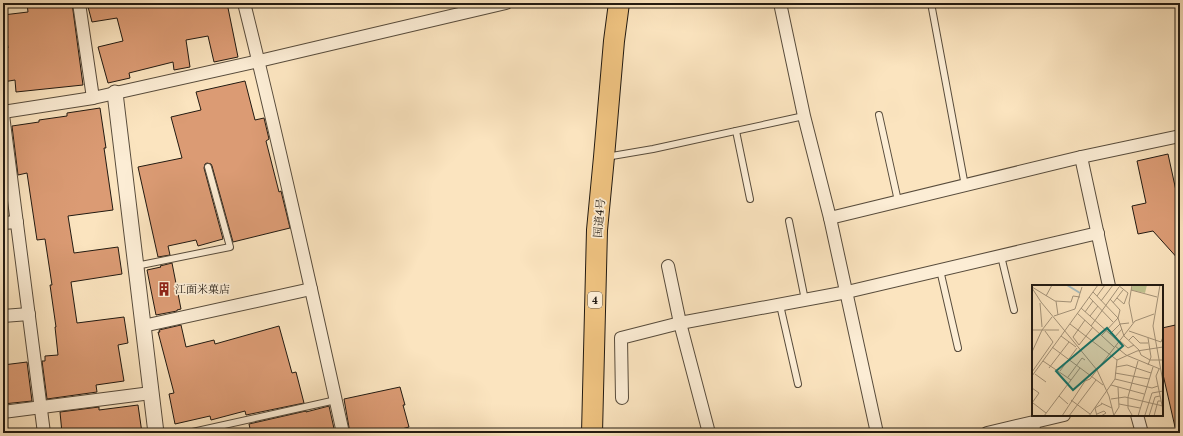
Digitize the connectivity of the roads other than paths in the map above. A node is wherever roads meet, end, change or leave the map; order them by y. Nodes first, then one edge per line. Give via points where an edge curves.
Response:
1 (79, 3) edge
2 (244, 3) edge
3 (506, 3) edge
4 (619, 3) edge
5 (780, 3) edge
6 (931, 3) edge
7 (259, 61) junction
8 (115, 93) junction
9 (93, 98) junction
10 (3, 112) edge
11 (3, 115) edge
12 (879, 115) dead end
13 (804, 116) junction
14 (736, 131) junction
15 (1180, 136) edge
16 (604, 157) junction
17 (1081, 157) junction
18 (208, 167) dead end
19 (965, 186) junction
20 (750, 199) dead end
21 (898, 201) junction
22 (830, 218) junction
23 (789, 221) dead end
24 (17, 222) junction
25 (3, 223) edge
26 (1098, 233) junction
27 (1002, 256) junction
28 (136, 266) junction
29 (668, 266) dead end
30 (940, 270) junction
31 (1109, 285) edge
32 (311, 289) junction
33 (847, 292) junction
34 (806, 300) junction
35 (780, 305) junction
36 (1014, 310) dead end
37 (29, 314) junction
38 (3, 316) edge
39 (680, 323) junction
40 (143, 326) junction
41 (958, 348) dead end
42 (798, 384) dead end
43 (150, 393) junction
44 (622, 398) dead end
45 (336, 400) junction
46 (41, 407) junction
47 (3, 412) edge
48 (1062, 416) edge
49 (1137, 416) edge
50 (1037, 427) edge
51 (44, 433) edge
52 (156, 433) edge
53 (188, 433) edge
54 (343, 433) edge
55 (592, 433) edge
56 (709, 433) edge
57 (877, 433) edge
58 (987, 433) edge
59 (1142, 433) edge

1 - 9 street
2 - 7 street
3 - 7 street
4 - 16 highway, 国道4号 / 4
5 - 13 street
6 - 19 lane
7 - 8 street
7 - 32 street
8 - 9 street
8 - 28 street
9 - 10 street
11 - 24 street
12 - 21 lane
13 - 14 lane
13 - 22 street
14 - 16 lane
14 - 20 lane
15 - 17 street
16 - 55 highway, 国道4号 / 4 via 597,230
17 - 19 street
17 - 26 street
18 - 28 lane via 230,247
19 - 21 street
21 - 22 street
22 - 33 street
23 - 34 lane
24 - 25 street
24 - 37 street
26 - 27 street
26 - 31 street
27 - 30 street
27 - 36 lane
28 - 40 street
29 - 39 street
30 - 33 street
30 - 41 lane
32 - 40 street
32 - 45 street
33 - 34 street
33 - 57 street
34 - 35 street
35 - 39 street
35 - 42 lane
37 - 38 street
37 - 46 street
39 - 44 street via 621,338
39 - 56 street
40 - 43 street
43 - 46 street
43 - 52 street
45 - 53 lane
45 - 54 street
46 - 47 street
46 - 51 street
48 - 50 street
49 - 59 street
50 - 58 street

